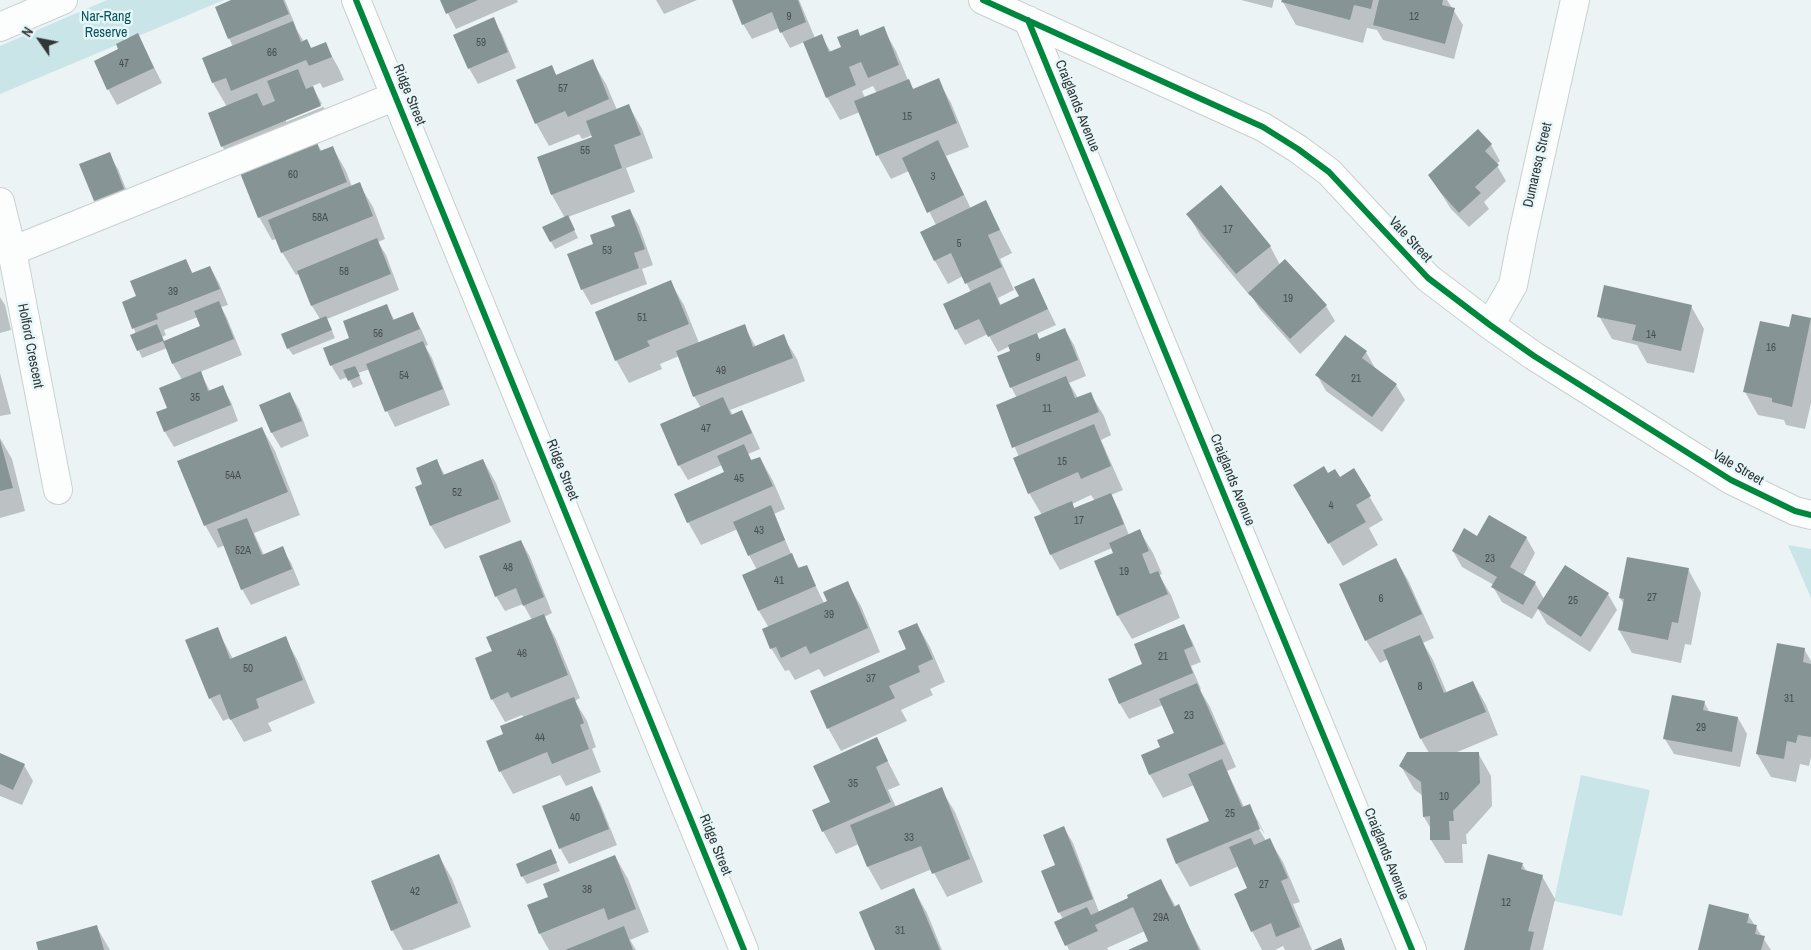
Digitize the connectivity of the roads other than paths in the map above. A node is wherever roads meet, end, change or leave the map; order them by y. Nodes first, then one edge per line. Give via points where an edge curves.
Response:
1 (63, 0) edge
2 (356, 0) edge
3 (984, 0) edge
4 (1575, 0) edge
5 (1028, 20) junction
6 (0, 26) edge
7 (396, 96) junction
8 (0, 202) edge
9 (12, 251) junction
10 (1490, 325) junction
11 (58, 490) dead end
12 (1811, 515) edge
13 (744, 950) edge
14 (1412, 950) edge

1 - 6 street
2 - 7 street, Ridge Street
3 - 5 street, Vale Street
4 - 10 street, Dumaresq Street via 1513,285
5 - 10 street, Vale Street via 1263,127 1298,149 1328,172 1428,278
5 - 14 street, Craiglands Avenue
7 - 9 street
7 - 13 street, Ridge Street
8 - 9 street, Holford Crescent
9 - 11 street, Holford Crescent
10 - 12 street, Vale Street via 1731,480 1795,511

